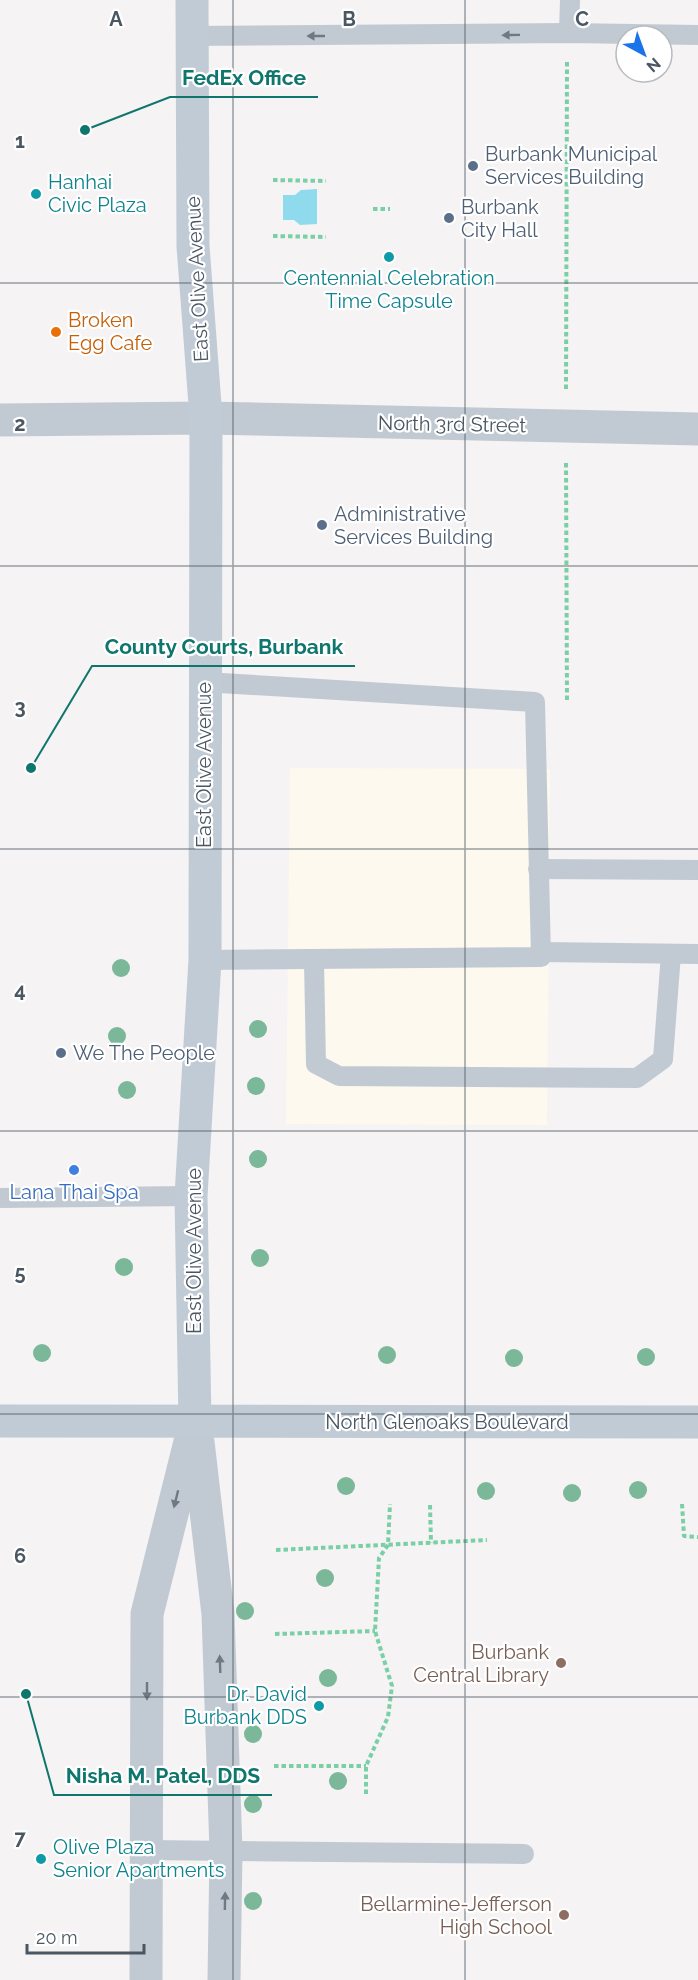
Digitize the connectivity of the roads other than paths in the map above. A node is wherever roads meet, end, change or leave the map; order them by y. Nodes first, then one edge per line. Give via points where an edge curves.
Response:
1 (192, 0) edge
2 (570, 0) edge
3 (569, 33) junction
4 (698, 35) edge
5 (191, 36) junction
6 (206, 418) junction
7 (0, 420) edge
8 (698, 429) edge
9 (204, 682) junction
10 (538, 868) junction
11 (698, 870) edge
12 (541, 952) junction
13 (671, 954) junction
14 (698, 954) edge
15 (205, 960) junction
16 (314, 961) junction
17 (191, 1196) junction
18 (0, 1198) edge
19 (0, 1421) edge
20 (195, 1422) junction
21 (698, 1422) edge
22 (146, 1850) junction
23 (226, 1851) junction
24 (524, 1854) dead end
25 (146, 1980) edge
26 (224, 1980) edge

1 - 5 main road, East Olive Avenue
2 - 3 lane
3 - 4 lane
3 -> 5 lane
5 - 6 main road, East Olive Avenue via 193,246
6 - 7 street, North 3rd Street
6 - 8 street, North 3rd Street
6 - 9 main road, East Olive Avenue
9 - 10 lane via 535,702
9 - 15 main road, East Olive Avenue
10 - 11 lane
10 - 12 lane
12 - 13 lane
12 - 16 lane via 541,957
13 - 14 lane
13 - 16 lane via 663,1059 637,1078 339,1076 316,1064
15 - 16 lane
15 - 17 main road, East Olive Avenue
17 - 18 lane
17 - 20 main road, East Olive Avenue
19 - 20 main road, North Glenoaks Boulevard
20 - 21 main road, North Glenoaks Boulevard
20 -> 22 street, East Olive Avenue via 147,1614
23 -> 20 street, East Olive Avenue via 218,1614
22 - 23 lane
22 - 25 street, East Olive Avenue
23 - 24 lane
26 -> 23 street, East Olive Avenue

